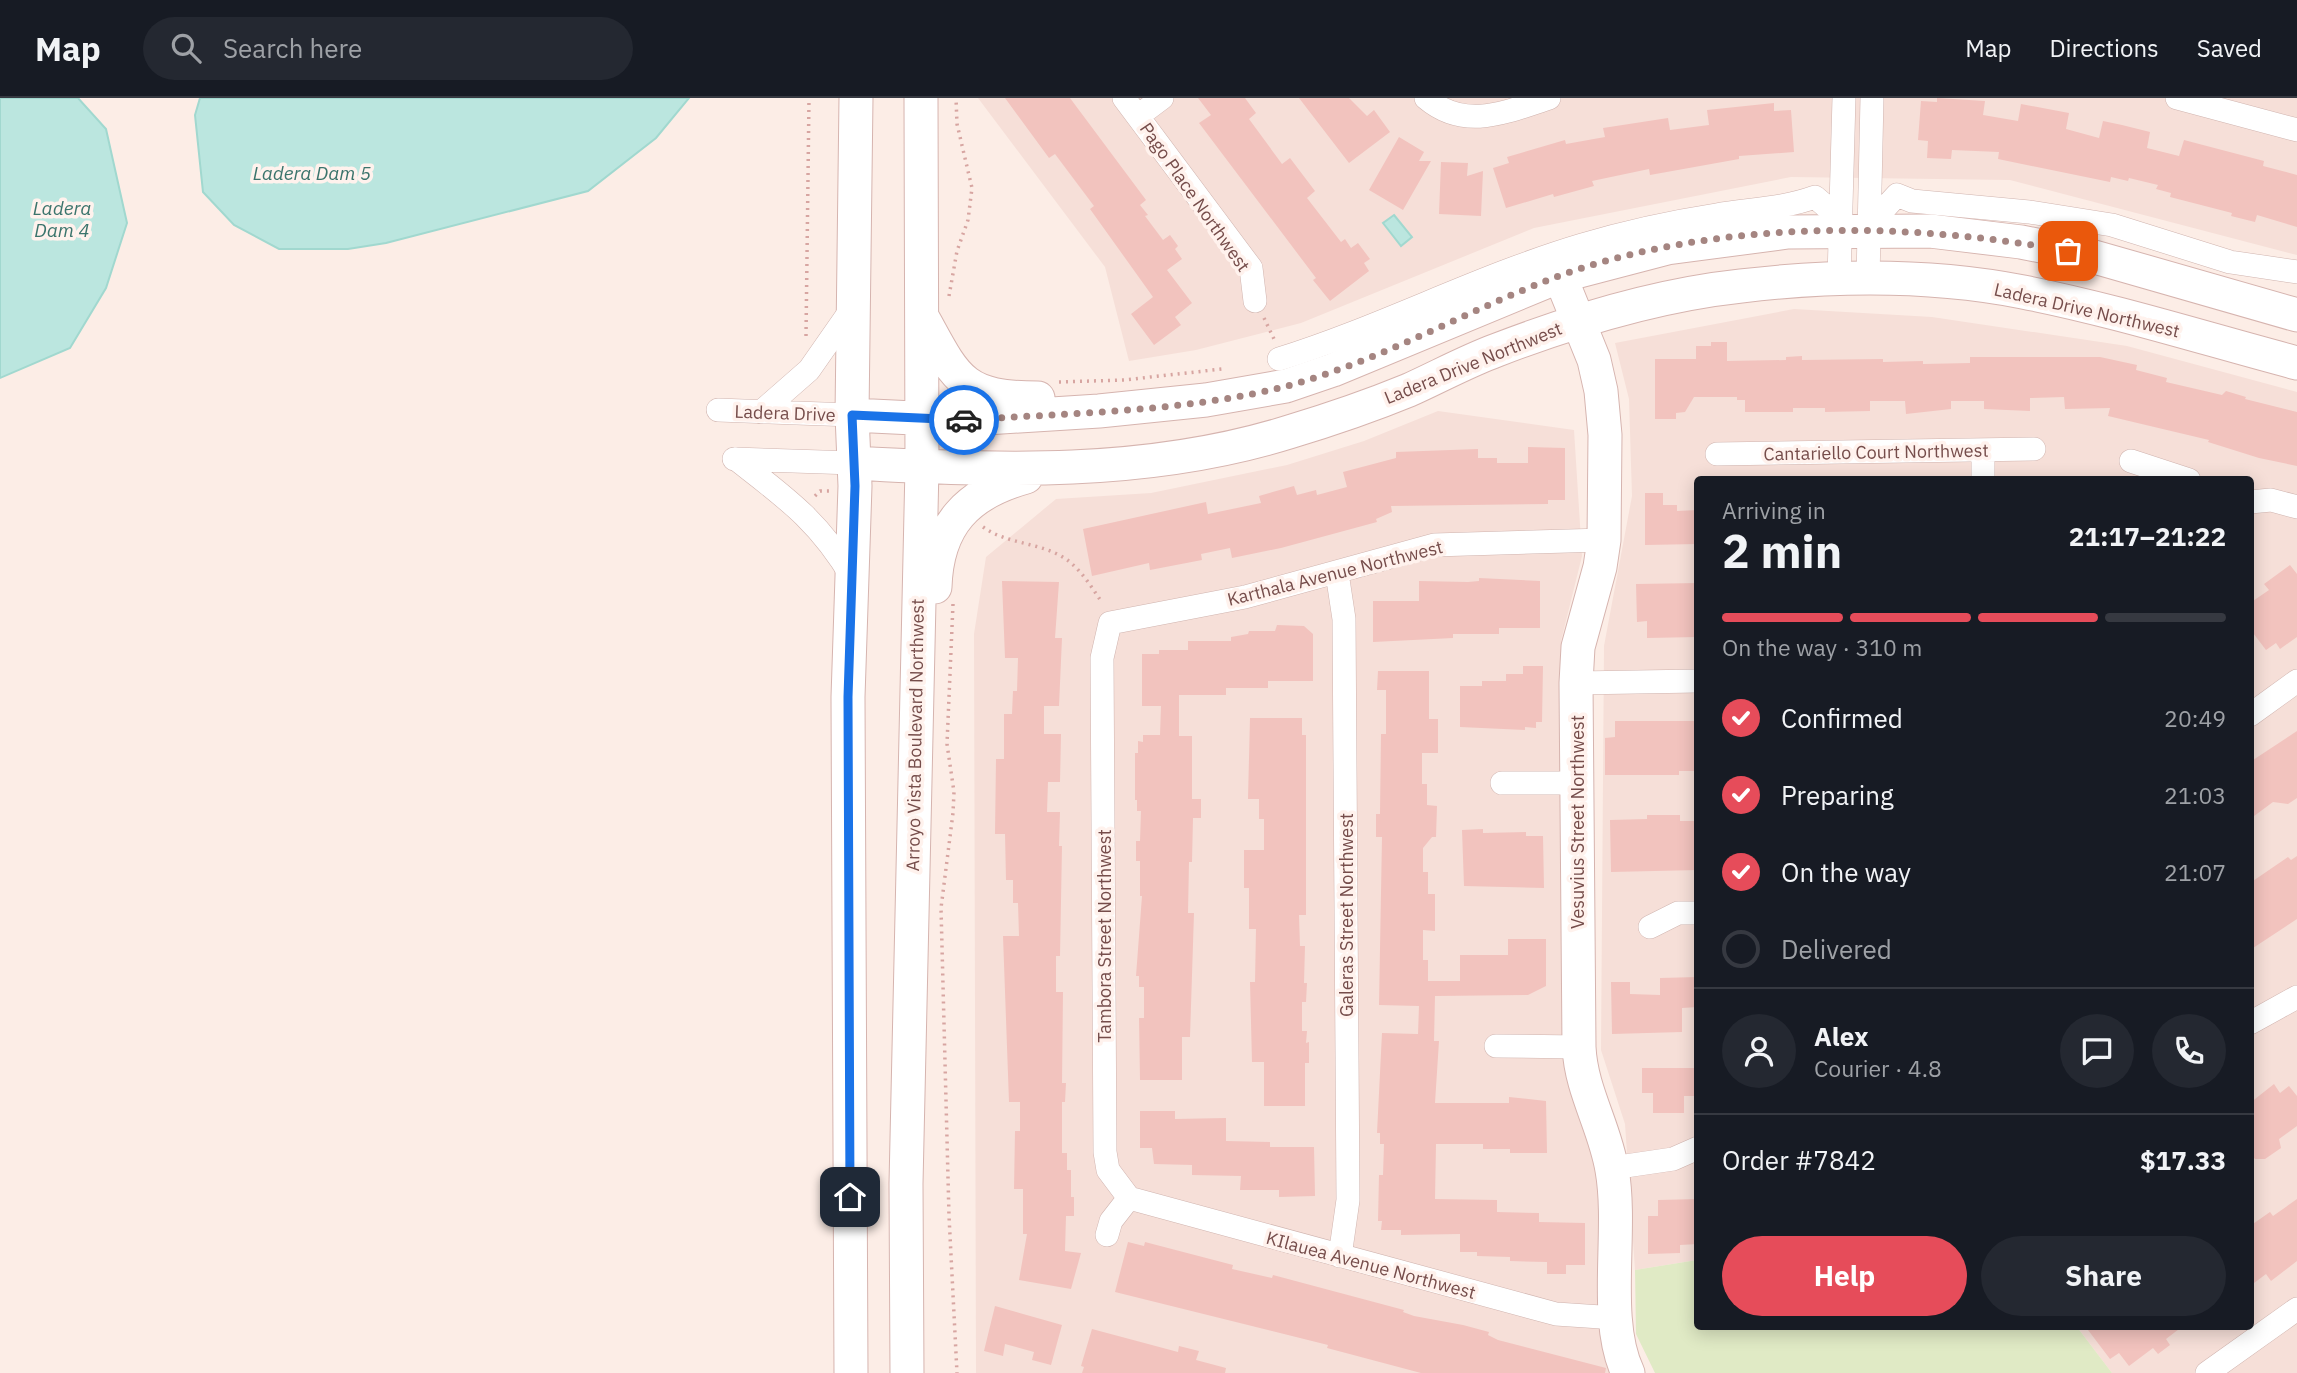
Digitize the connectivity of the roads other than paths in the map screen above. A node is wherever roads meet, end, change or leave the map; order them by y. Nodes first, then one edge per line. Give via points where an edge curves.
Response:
1 (856, 98) edge
2 (921, 98) edge
3 (1161, 98) edge
4 (1426, 98) edge
5 (1549, 98) edge
6 (1844, 98) edge
7 (1872, 98) edge
8 (2177, 98) edge
9 (2212, 103) edge
10 (1131, 107) edge
11 (2297, 130) edge
12 (1856, 220) junction
13 (2297, 272) edge
14 (1560, 276) junction
15 (1854, 279) junction
16 (1255, 301) road end
17 (935, 306) junction
18 (853, 307) junction
19 (2297, 315) edge
20 (1580, 321) junction
21 (1279, 359) road end
22 (2297, 363) edge
23 (1134, 408) junction
24 (718, 410) dead end
25 (761, 412) junction
26 (852, 415) junction
27 (921, 418) junction
28 (2034, 449) dead end
29 (1983, 450) junction
30 (1717, 454) dead end
31 (2131, 461) dead end
32 (853, 463) junction
33 (922, 467) junction
34 (1055, 469) junction
35 (1983, 476) edge
36 (2177, 476) edge
37 (2254, 502) edge
38 (2297, 507) edge
39 (1604, 540) junction
40 (1337, 573) junction
41 (852, 578) junction
42 (1110, 623) joint
43 (1694, 681) edge
44 (2297, 681) edge
45 (1576, 683) junction
46 (2254, 712) edge
47 (914, 721) junction
48 (1502, 783) dead end
49 (1575, 783) junction
50 (1694, 913) edge
51 (1650, 927) dead end
52 (2297, 997) edge
53 (2254, 1021) edge
54 (1496, 1046) dead end
55 (1579, 1046) junction
56 (1694, 1150) edge
57 (1612, 1168) junction
58 (1129, 1198) junction
59 (1107, 1236) dead end
60 (1340, 1256) junction
61 (2297, 1308) edge
62 (1616, 1318) junction
63 (851, 1373) edge
64 (906, 1373) edge
65 (1628, 1373) edge
66 (2207, 1373) edge

1 - 18 main road
2 - 17 main road, Arroyo Vista Boulevard Northwest
3 - 10 street
4 - 5 street via 1448,112 1483,118
6 - 12 street
7 - 12 street
8 - 9 street
9 - 11 street
10 - 16 street, Pago Place Northwest via 1251,268
12 - 13 street via 1897,194 1912,201 2112,225 2230,262
12 - 14 main road via 1680,246
12 - 15 street
12 - 19 main road via 2091,256
12 - 21 street via 1815,197 1637,230 1517,266 1366,330
14 - 20 main road, Vesuvius Street Northwest
14 - 23 main road via 1286,386
15 - 20 main road, Ladera Drive Northwest via 1738,286 1655,300
15 - 22 main road, Ladera Drive Northwest via 1930,280 2021,291
17 - 23 main road via 947,363 972,389 1011,398 1102,399
17 - 27 main road, Arroyo Vista Boulevard Northwest
18 - 25 street via 809,370
18 - 26 main road
20 - 34 main road, Ladera Drive Northwest via 1287,433 1192,455
20 - 39 main road, Vesuvius Street Northwest via 1601,391
23 - 27 main road via 955,420
24 - 25 street, Ladera Drive
25 - 26 street, Ladera Drive
26 - 27 main road
26 - 32 main road
27 - 33 main road, Arroyo Vista Boulevard Northwest
28 - 29 street, Cantariello Court Northwest
29 - 30 street, Cantariello Court Northwest
29 - 35 street
31 - 36 street
32 - 33 main road, Ladera Drive Northwest
32 - 41 main road
32 - 41 street via 731,459 802,510 831,542
33 - 34 main road, Ladera Drive Northwest
33 - 47 main road, Arroyo Vista Boulevard Northwest
34 - 47 main road via 987,489 956,517 939,551 931,692
37 - 38 street via 2271,500
39 - 40 street, Karthala Avenue Northwest via 1434,545
39 - 45 main road, Vesuvius Street Northwest via 1578,647
40 - 42 street, Karthala Avenue Northwest via 1245,597
40 - 60 street, Galeras Street Northwest via 1344,619 1348,1186
41 - 63 main road via 848,697
42 - 58 street, Tambora Street Northwest via 1102,658 1105,1152 1108,1170
43 - 45 street
44 - 46 street
45 - 49 main road, Vesuvius Street Northwest
47 - 64 main road, Arroyo Vista Boulevard Northwest
48 - 49 street
49 - 55 main road, Vesuvius Street Northwest
50 - 51 street via 1678,913
52 - 53 street
54 - 55 street
55 - 57 main road, Vesuvius Street Northwest via 1580,1073
56 - 57 street via 1673,1159
57 - 62 main road, Vesuvius Street Northwest via 1617,1202
58 - 59 street via 1111,1221
58 - 60 street, KIlauea Avenue Northwest
60 - 62 street, KIlauea Avenue Northwest via 1556,1314
61 - 66 street
62 - 65 main road, Vesuvius Street Northwest

